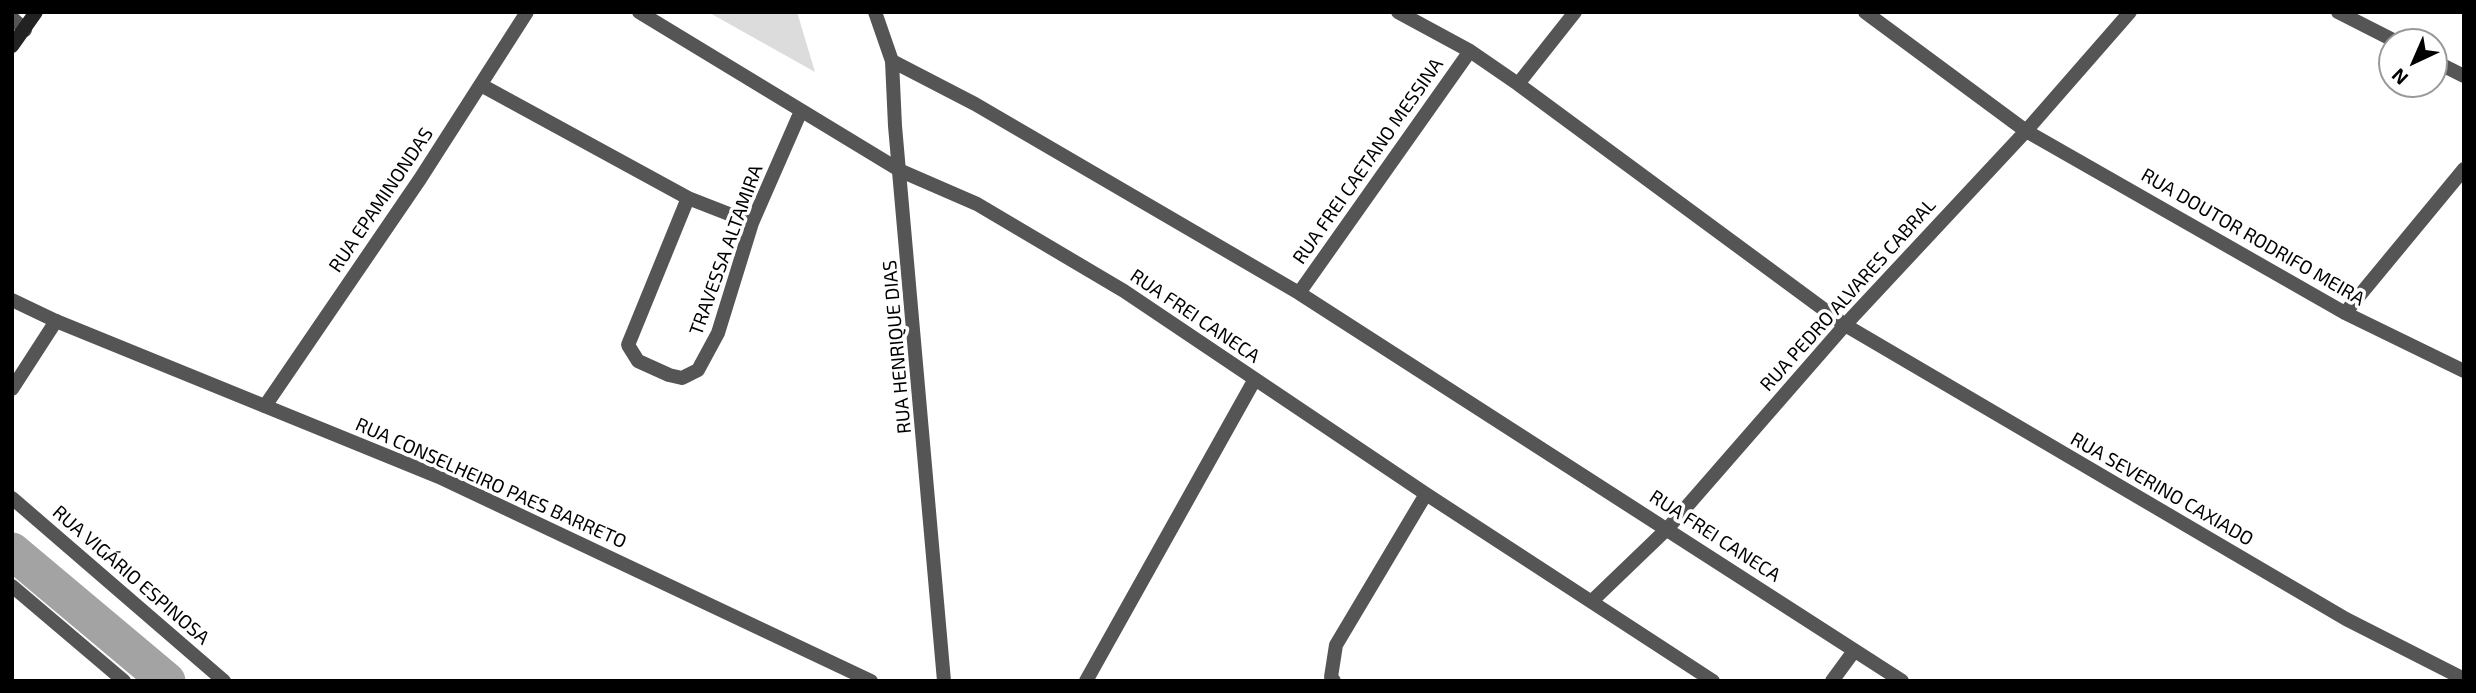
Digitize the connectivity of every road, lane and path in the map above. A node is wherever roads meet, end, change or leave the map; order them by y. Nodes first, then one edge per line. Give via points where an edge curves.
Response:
1 (36, 12) edge
2 (527, 12) edge
3 (639, 12) edge
4 (875, 12) edge
5 (1398, 12) edge
6 (1575, 12) edge
7 (1866, 12) edge
8 (2130, 12) edge
9 (2338, 12) edge
10 (12, 18) edge
11 (25, 30) junction
12 (2378, 32) edge
13 (12, 46) edge
14 (1470, 51) junction
15 (892, 61) junction
16 (2448, 68) edge
17 (2464, 76) edge
18 (1518, 84) junction
19 (481, 85) junction
20 (801, 111) junction
21 (2026, 131) junction
22 (2464, 169) edge
23 (901, 171) junction
24 (688, 198) junction
25 (752, 223) junction
26 (1298, 293) junction
27 (12, 300) edge
28 (2345, 313) junction
29 (55, 321) junction
30 (1844, 325) junction
31 (2464, 371) edge
32 (1255, 379) junction
33 (12, 388) edge
34 (265, 406) junction
35 (1426, 494) junction
36 (12, 498) edge
37 (1668, 528) junction
38 (12, 586) edge
39 (1592, 601) junction
40 (1854, 651) junction
41 (2464, 679) edge
42 (124, 681) edge
43 (224, 681) edge
44 (870, 681) edge
45 (944, 681) edge
46 (1086, 681) edge
47 (1334, 681) edge
48 (1713, 681) edge
49 (1832, 681) edge
50 (1902, 681) edge

1 - 11 main road
2 - 19 street, RUA EPAMINONDAS
3 - 20 street, RUA FREI CANECA
4 - 15 street, RUA HENRIQUE DIAS
5 - 14 street, RUA SEVERINO CAXIADO
6 - 18 street
7 - 21 street, RUA DOUTOR RODRIFO MEIRA
8 - 21 street, RUA PEDRO ALVARES CABRAL
9 - 12 street
10 - 11 street
11 - 13 main road
14 - 18 street, RUA SEVERINO CAXIADO
14 - 26 street, RUA FREI CAETANO MESSINA
15 - 23 street, RUA HENRIQUE DIAS
15 - 26 street, RUA FREI CANECA via 975,104
16 - 17 street
18 - 30 street, RUA SEVERINO CAXIADO
19 - 24 street
19 - 34 street, RUA EPAMINONDAS
20 - 23 street, RUA FREI CANECA
20 - 25 street, TRAVESSA ALTAMIRA
21 - 28 street, RUA DOUTOR RODRIFO MEIRA
21 - 30 street, RUA PEDRO ALVARES CABRAL
22 - 28 street
23 - 32 street, RUA FREI CANECA via 977,204 1124,291
23 - 45 street, RUA HENRIQUE DIAS
24 - 25 street
24 - 25 street, TRAVESSA ALTAMIRA via 628,345 638,361 669,375 691,375 706,358
26 - 37 street, RUA FREI CANECA
27 - 29 street, RUA CONSELHEIRO PAES BARRETO
28 - 31 street, RUA DOUTOR RODRIFO MEIRA
29 - 33 street
29 - 34 street, RUA CONSELHEIRO PAES BARRETO
30 - 37 street, RUA PEDRO ALVARES CABRAL
30 - 41 street, RUA SEVERINO CAXIADO via 2346,619
32 - 35 street, RUA FREI CANECA
32 - 46 street
34 - 44 street, RUA CONSELHEIRO PAES BARRETO via 439,477
35 - 39 street, RUA FREI CANECA
35 - 47 street via 1336,645
36 - 43 street, RUA VIGÁRIO ESPINOSA
37 - 39 street, RUA PEDRO ALVARES CABRAL
37 - 40 street, RUA FREI CANECA
38 - 42 street
39 - 48 street, RUA FREI CANECA
40 - 49 street
40 - 50 street, RUA FREI CANECA

